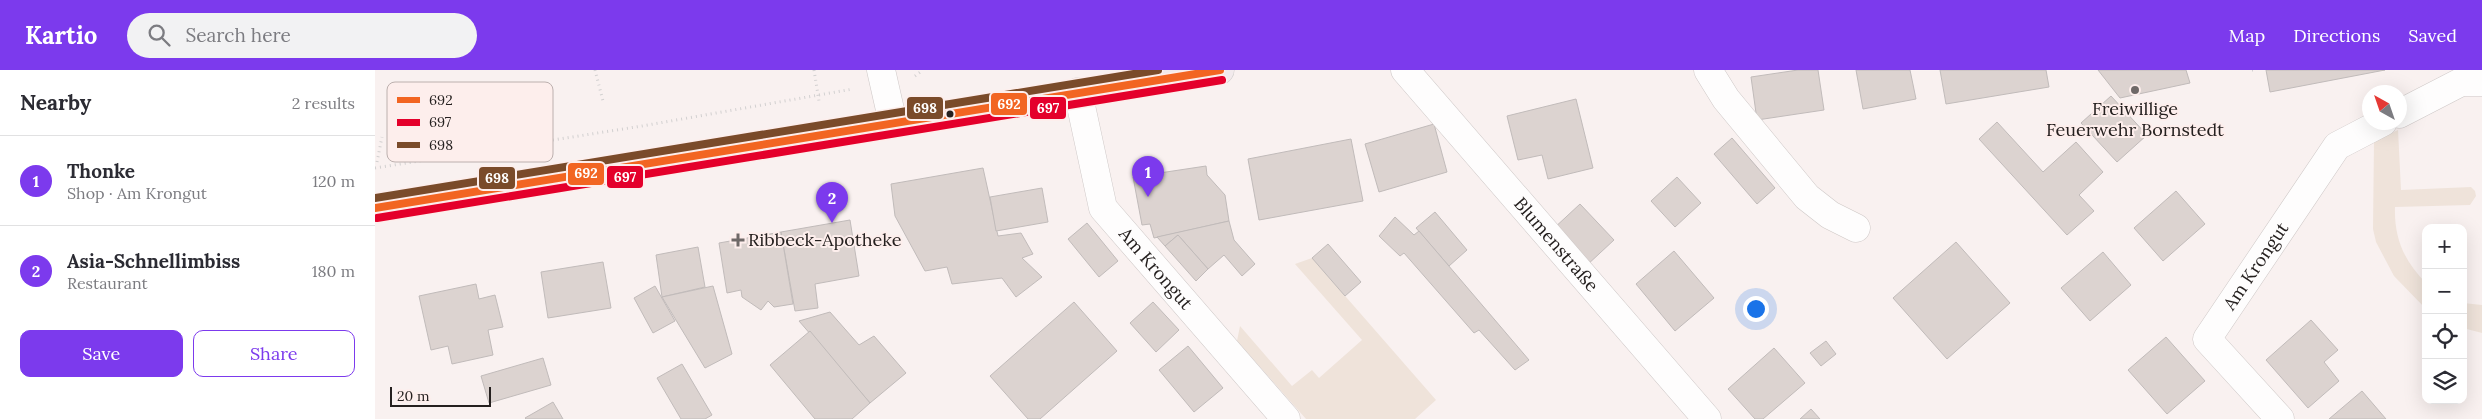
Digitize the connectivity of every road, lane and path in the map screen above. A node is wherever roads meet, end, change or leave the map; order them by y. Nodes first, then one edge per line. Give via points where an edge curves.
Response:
1 (595, 70) edge
2 (814, 70) edge
3 (881, 70) edge
4 (1219, 70) edge
5 (1405, 70) edge
6 (1708, 70) edge
7 (2252, 70) edge
8 (2256, 70) edge
9 (1116, 78) edge
10 (2482, 82) edge
11 (856, 89) dead end
12 (1078, 92) junction
13 (818, 95) junction
14 (603, 100) dead end
15 (819, 101) dead end
16 (2407, 110) edge
17 (893, 122) junction
18 (2368, 130) edge
19 (382, 137) dead end
20 (553, 140) edge
21 (377, 162) dead end
22 (414, 162) edge
23 (375, 168) edge
24 (375, 208) edge
25 (1856, 228) dead end
26 (1286, 419) edge
27 (1707, 419) edge
28 (2280, 419) edge

1 - 14 path
2 - 13 path
3 - 17 street
4 - 9 main road
5 - 27 street, Blumenstraße
6 - 25 street via 1726,99 1807,197 1829,215
7 - 8 path
9 - 12 main road
10 - 16 street via 2461,82
11 - 13 path
12 - 17 main road
12 - 26 street, Am Krongut via 1103,208
13 - 15 path
13 - 20 path
17 - 24 main road
18 - 28 street, Am Krongut via 2337,146 2207,339
19 - 21 path
22 - 23 path

